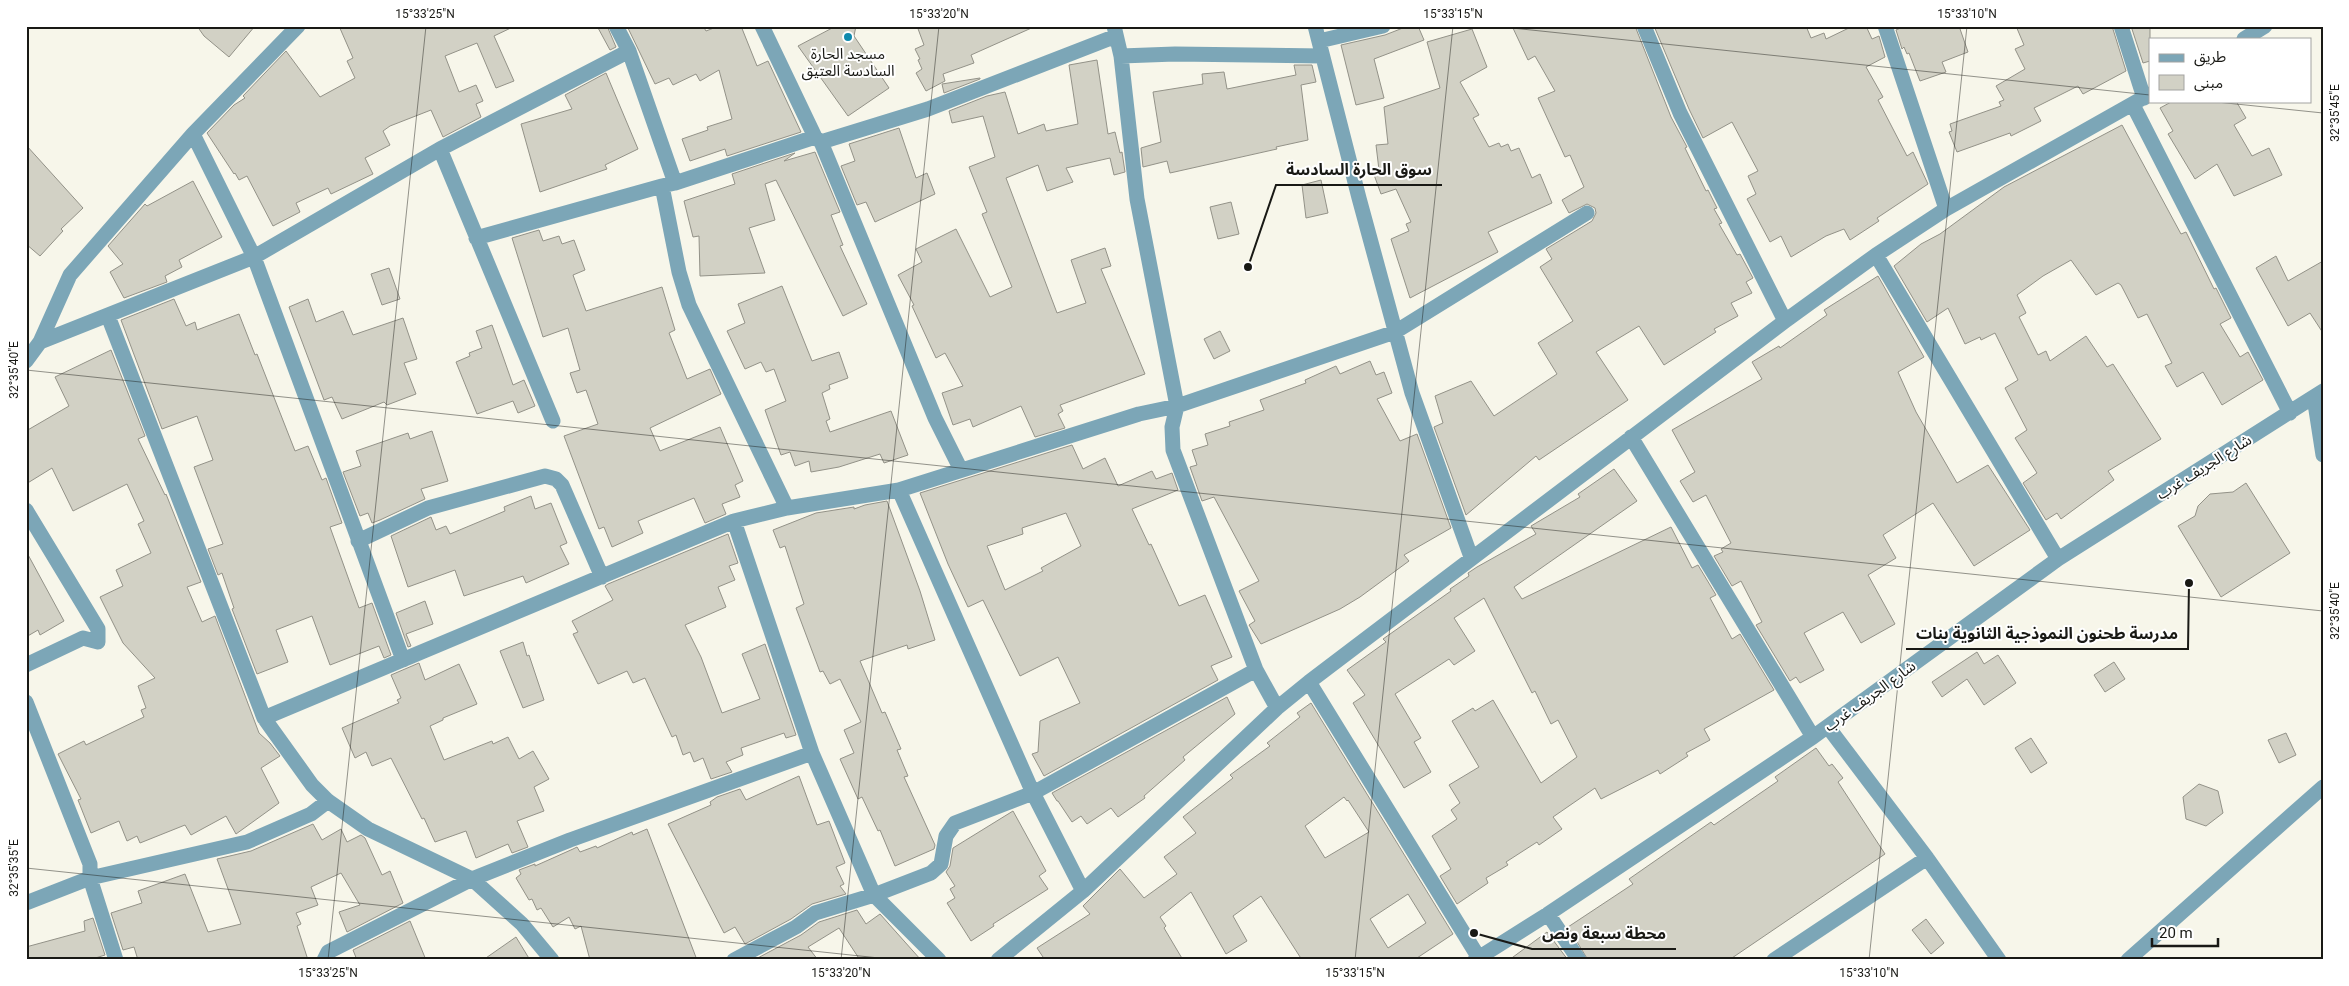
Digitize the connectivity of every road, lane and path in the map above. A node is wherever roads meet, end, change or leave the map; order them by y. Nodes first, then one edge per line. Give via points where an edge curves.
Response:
1 (298, 26) edge
2 (616, 26) edge
3 (762, 26) edge
4 (1315, 26) edge
5 (1383, 26) edge
6 (1644, 26) edge
7 (1885, 26) edge
8 (2121, 26) edge
9 (2265, 26) edge
10 (1115, 31) edge
11 (2246, 38) edge
12 (1321, 48) junction
13 (629, 51) junction
14 (1121, 56) junction
15 (2142, 99) edge
16 (193, 134) junction
17 (818, 139) junction
18 (440, 149) junction
19 (668, 185) junction
20 (1946, 209) junction
21 (1587, 213) dead end
22 (476, 238) junction
23 (1876, 255) junction
24 (254, 256) junction
25 (108, 316) junction
26 (1785, 321) junction
27 (1394, 332) junction
28 (40, 342) junction
29 (26, 361) edge
30 (2318, 394) edge
31 (1177, 406) junction
32 (2290, 413) junction
33 (553, 421) dead end
34 (1631, 437) junction
35 (2323, 455) edge
36 (961, 470) junction
37 (899, 490) junction
38 (787, 508) junction
39 (26, 510) edge
40 (734, 521) junction
41 (358, 541) junction
42 (1471, 557) junction
43 (2058, 559) junction
44 (602, 577) junction
45 (403, 660) junction
46 (26, 665) edge
47 (1256, 670) junction
48 (1309, 682) junction
49 (26, 702) edge
50 (1277, 708) junction
51 (264, 718) junction
52 (1828, 727) junction
53 (1813, 737) junction
54 (812, 753) junction
55 (2323, 787) edge
56 (1033, 793) junction
57 (328, 801) junction
58 (1927, 858) junction
59 (90, 878) junction
60 (472, 878) junction
61 (1083, 891) junction
62 (874, 895) junction
63 (26, 903) edge
64 (1548, 914) junction
65 (1477, 959) edge
66 (116, 960) edge
67 (324, 960) edge
68 (552, 960) edge
69 (734, 960) edge
70 (939, 960) edge
71 (998, 960) edge
72 (1579, 960) edge
73 (1774, 960) edge
74 (1998, 960) edge
75 (2128, 960) edge

1 - 16 street
2 - 13 street
3 - 17 street
4 - 12 street
5 - 12 street
6 - 26 street via 1680,113
7 - 20 street
8 - 15 street
9 - 11 street
10 - 14 street
10 - 17 street via 928,109
12 - 14 street
12 - 27 street
13 - 18 street
13 - 19 street
14 - 31 street via 1137,199
15 - 20 street
15 - 32 street
16 - 24 street
16 - 28 street via 70,276
17 - 19 street
17 - 36 street
18 - 22 street
18 - 24 street
19 - 22 street
19 - 38 street via 679,272 689,305
20 - 23 street
21 - 27 street
22 - 33 street
23 - 26 street
23 - 43 street
24 - 25 street
24 - 41 street
25 - 28 street
25 - 51 street
26 - 34 street
27 - 31 street
27 - 42 street via 1412,393
28 - 29 street
30 - 32 street, شارع الجريف غرب
30 - 35 street
31 - 36 street via 1139,414
31 - 47 street via 1172,427 1173,450
32 - 43 street, شارع الجريف غرب
34 - 42 street
34 - 53 street
36 - 37 street
37 - 38 street
37 - 56 street
38 - 40 street
39 - 46 street via 98,629 98,642 83,638
40 - 44 street
40 - 54 street
41 - 44 street via 428,508 545,476 562,485
41 - 45 street
42 - 48 street
43 - 52 street, شارع الجريف غرب
44 - 45 street
45 - 51 street
47 - 50 street
47 - 56 street
48 - 50 street
48 - 65 street
49 - 59 street via 90,864
50 - 61 street
51 - 57 street via 312,785
52 - 53 street, شارع الجريف غرب
52 - 58 street
53 - 64 street, شارع الجريف غرب
54 - 60 street
54 - 62 street
55 - 75 street
56 - 61 street
56 - 62 street via 955,823 946,836 941,864 931,873
57 - 59 street via 311,814 246,842
57 - 60 street via 368,829
58 - 73 street
58 - 74 street
59 - 63 street
59 - 66 street
60 - 67 street via 328,952
60 - 68 street via 522,924
61 - 71 street
62 - 69 street via 815,912 796,927
62 - 70 street
64 - 65 street, شارع الجريف غرب
64 - 72 street

